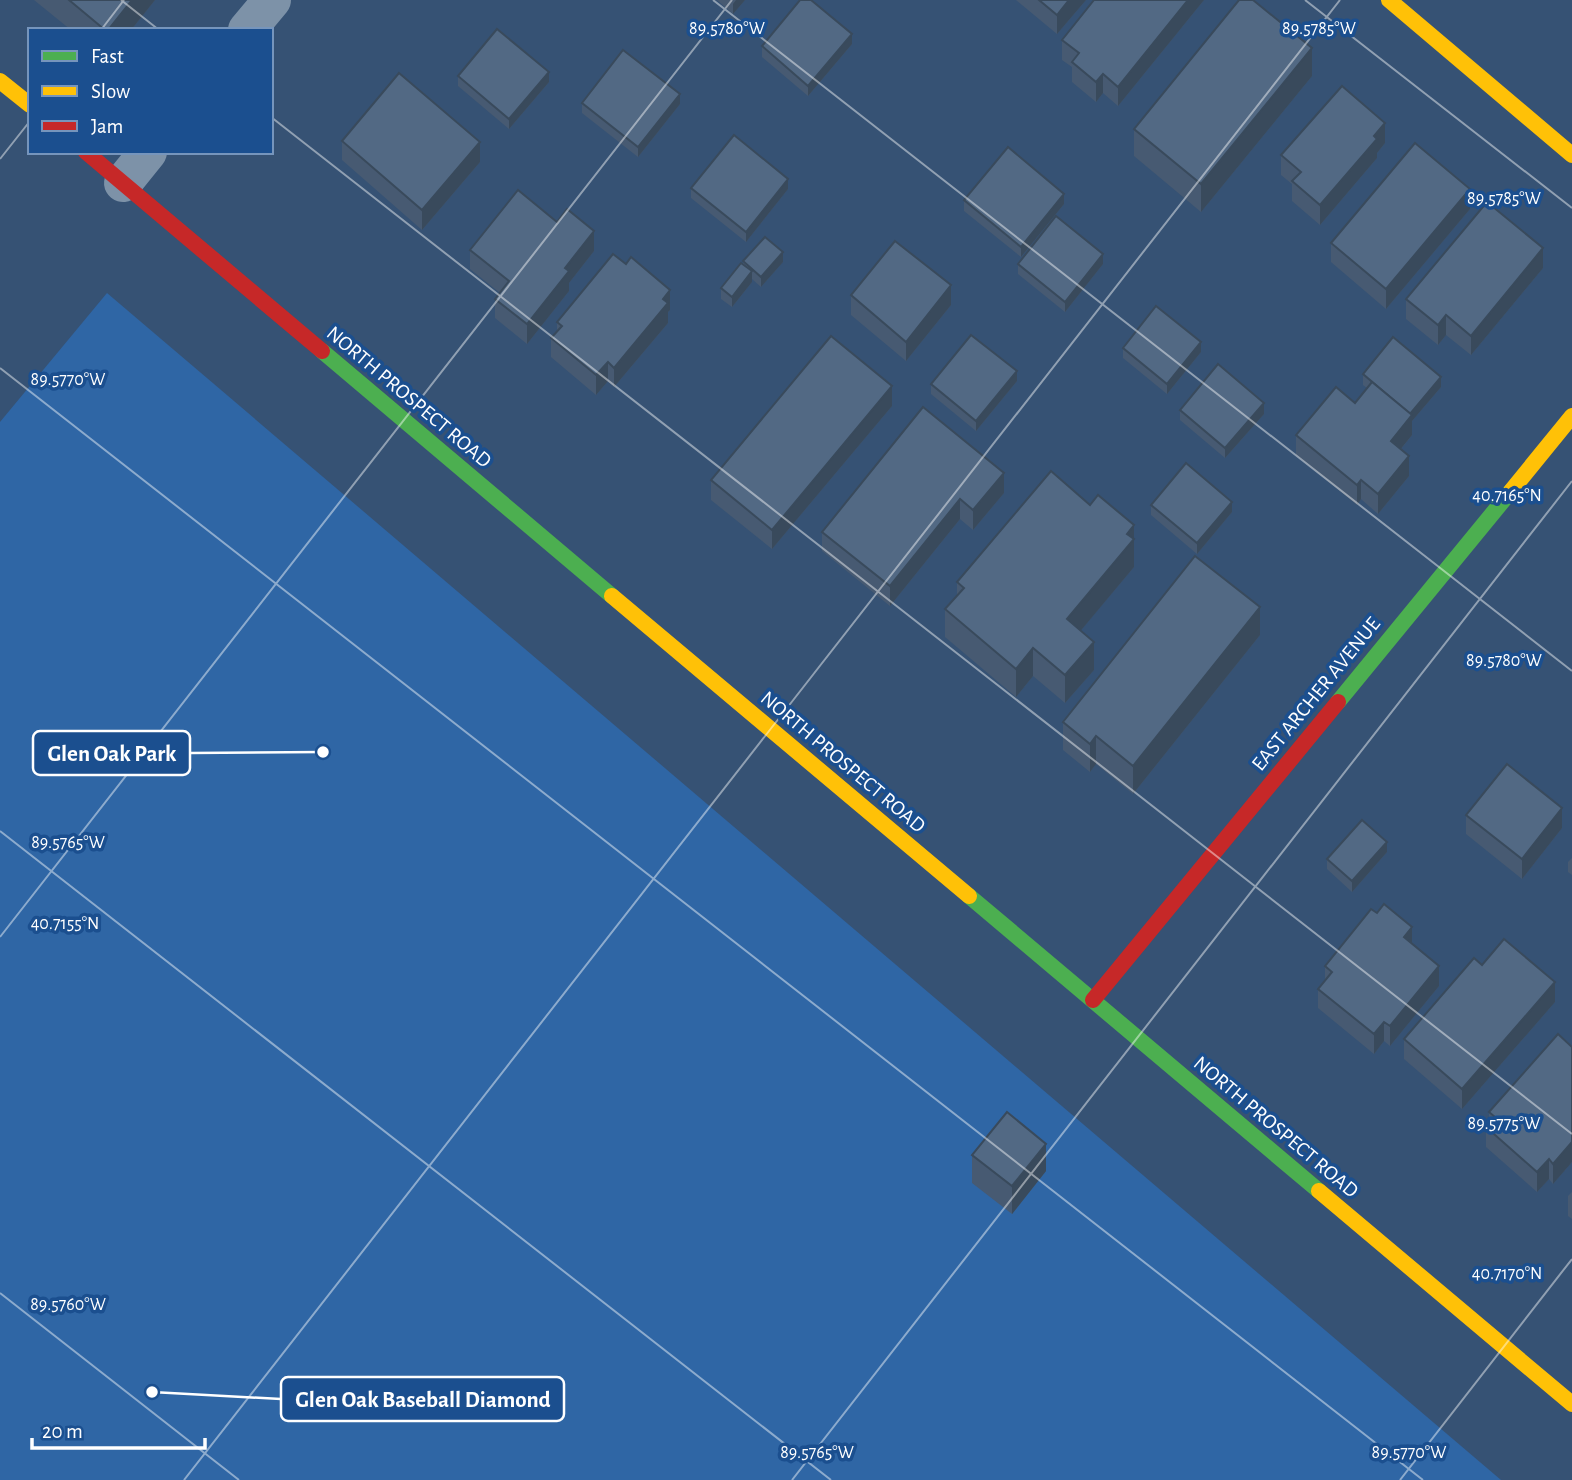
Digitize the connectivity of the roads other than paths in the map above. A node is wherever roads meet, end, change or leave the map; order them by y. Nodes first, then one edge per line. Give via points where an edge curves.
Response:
1 (272, 0) edge
2 (1389, 0) edge
3 (249, 28) edge
4 (0, 81) edge
5 (28, 104) edge
6 (88, 154) edge
7 (146, 154) edge
8 (1572, 155) edge
9 (123, 183) junction
10 (1572, 416) edge
11 (1093, 1000) junction
12 (1572, 1404) edge

1 - 3 street
2 - 8 main road
4 - 5 main road
6 - 9 main road, NORTH PROSPECT ROAD
7 - 9 street
9 - 11 main road, NORTH PROSPECT ROAD
10 - 11 main road, EAST ARCHER AVENUE
11 - 12 main road, NORTH PROSPECT ROAD

